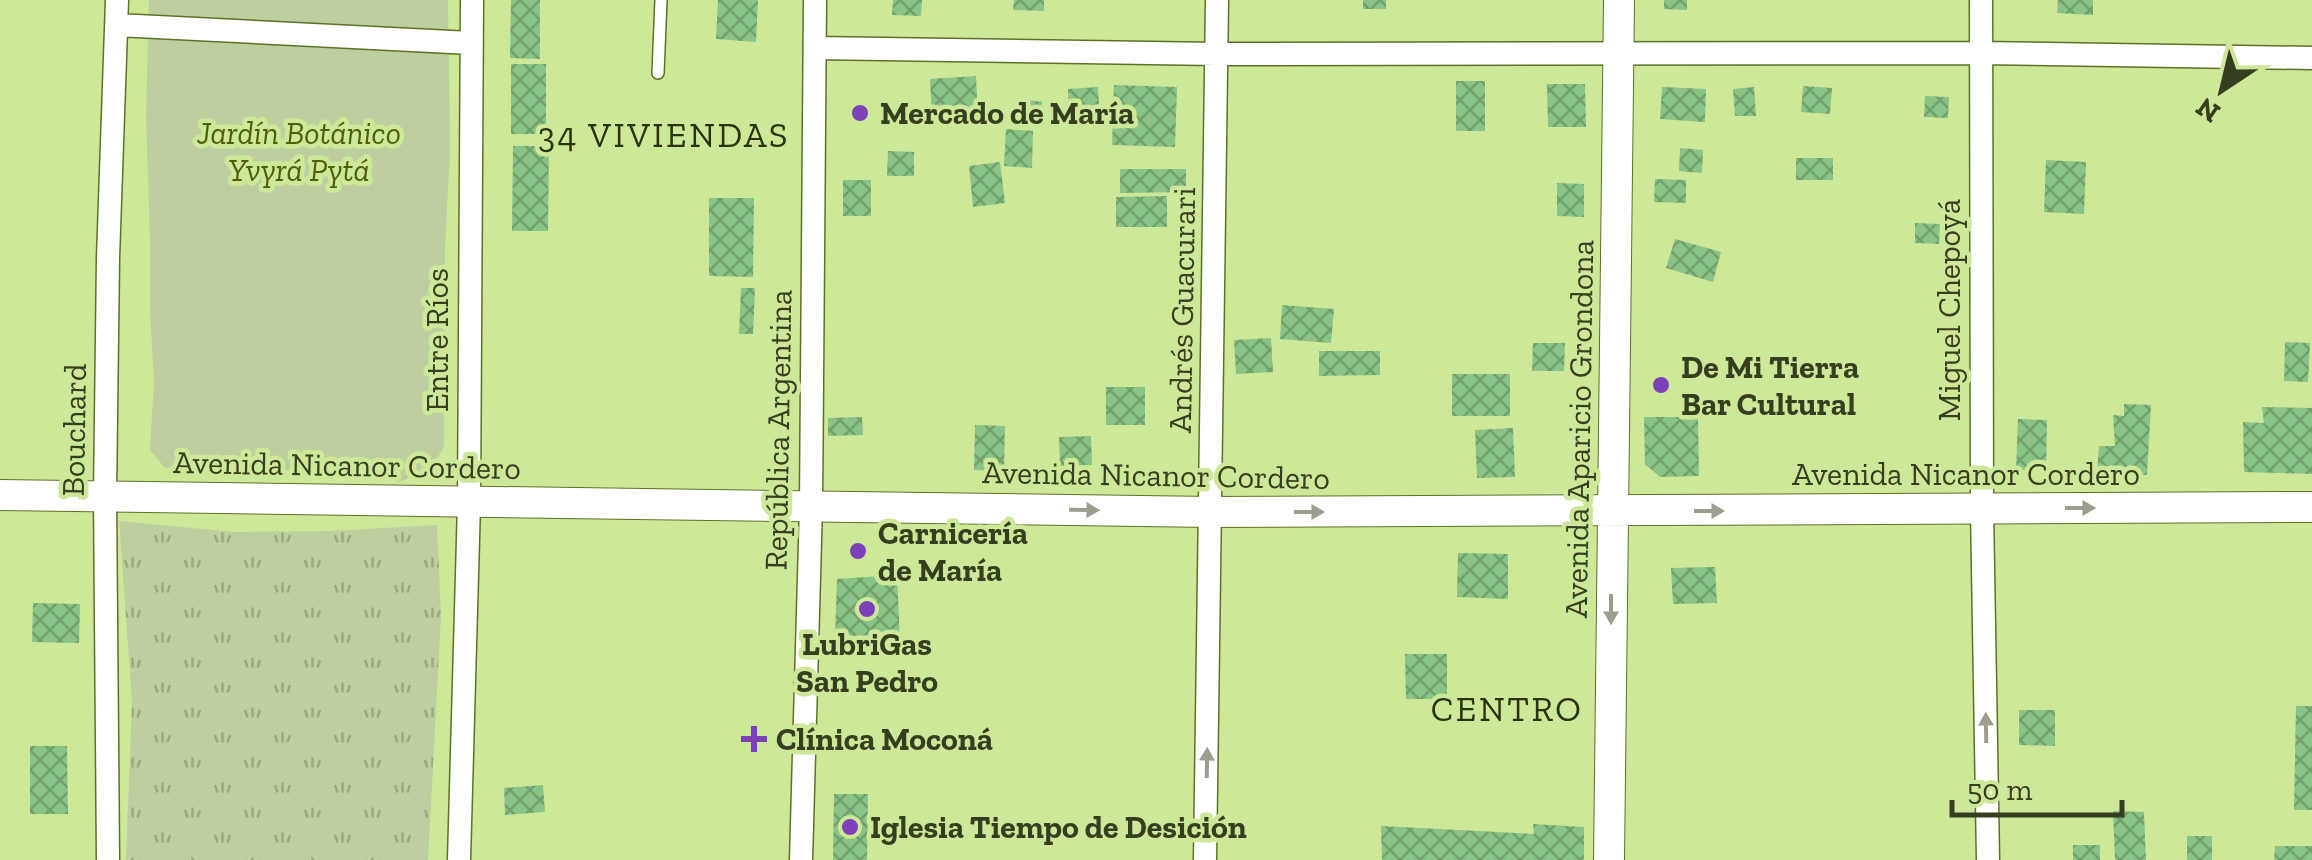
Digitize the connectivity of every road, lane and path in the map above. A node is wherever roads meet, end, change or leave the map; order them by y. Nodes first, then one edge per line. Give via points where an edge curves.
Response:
1 (117, 0) edge
2 (472, 0) edge
3 (661, 0) edge
4 (815, 0) edge
5 (1217, 0) edge
6 (1620, 0) edge
7 (1981, 0) edge
8 (117, 25) junction
9 (471, 43) junction
10 (815, 48) junction
11 (1980, 53) junction
12 (1218, 54) junction
13 (1620, 55) junction
14 (2312, 58) edge
15 (658, 74) dead end
16 (0, 495) edge
17 (105, 496) junction
18 (469, 503) junction
19 (811, 506) junction
20 (2312, 506) edge
21 (1982, 508) junction
22 (1212, 512) junction
23 (1612, 512) junction
24 (108, 860) edge
25 (460, 860) edge
26 (801, 860) edge
27 (1206, 860) edge
28 (1609, 860) edge
29 (1988, 860) edge

1 - 8 street, Bouchard
2 - 9 street, Entre Ríos
3 - 15 lane
4 - 10 street, República Argentina
5 - 12 street, Andrés Guacurari
6 - 13 main road, Avenida Aparicio Grondona
7 - 11 street, Miguel Chepoyá
8 - 9 street
8 - 17 street, Bouchard
9 - 18 street, Entre Ríos
10 - 12 street
10 - 19 street, República Argentina
11 - 13 street
11 - 14 street
11 - 21 street, Miguel Chepoyá
12 - 13 street
12 - 22 street, Andrés Guacurari
13 - 23 main road, Avenida Aparicio Grondona
16 - 17 main road, Avenida Nicanor Cordero
17 - 18 main road, Avenida Nicanor Cordero
17 - 24 street, Bouchard
18 - 19 main road, Avenida Nicanor Cordero
18 - 25 street, Entre Ríos
19 -> 22 main road, Avenida Nicanor Cordero
19 - 26 street, República Argentina
21 -> 20 main road, Avenida Nicanor Cordero
23 -> 21 main road, Avenida Nicanor Cordero
29 -> 21 street, Miguel Chepoyá
22 -> 23 main road, Avenida Nicanor Cordero
27 -> 22 street, Andrés Guacurari
23 -> 28 main road, Avenida Aparicio Grondona

